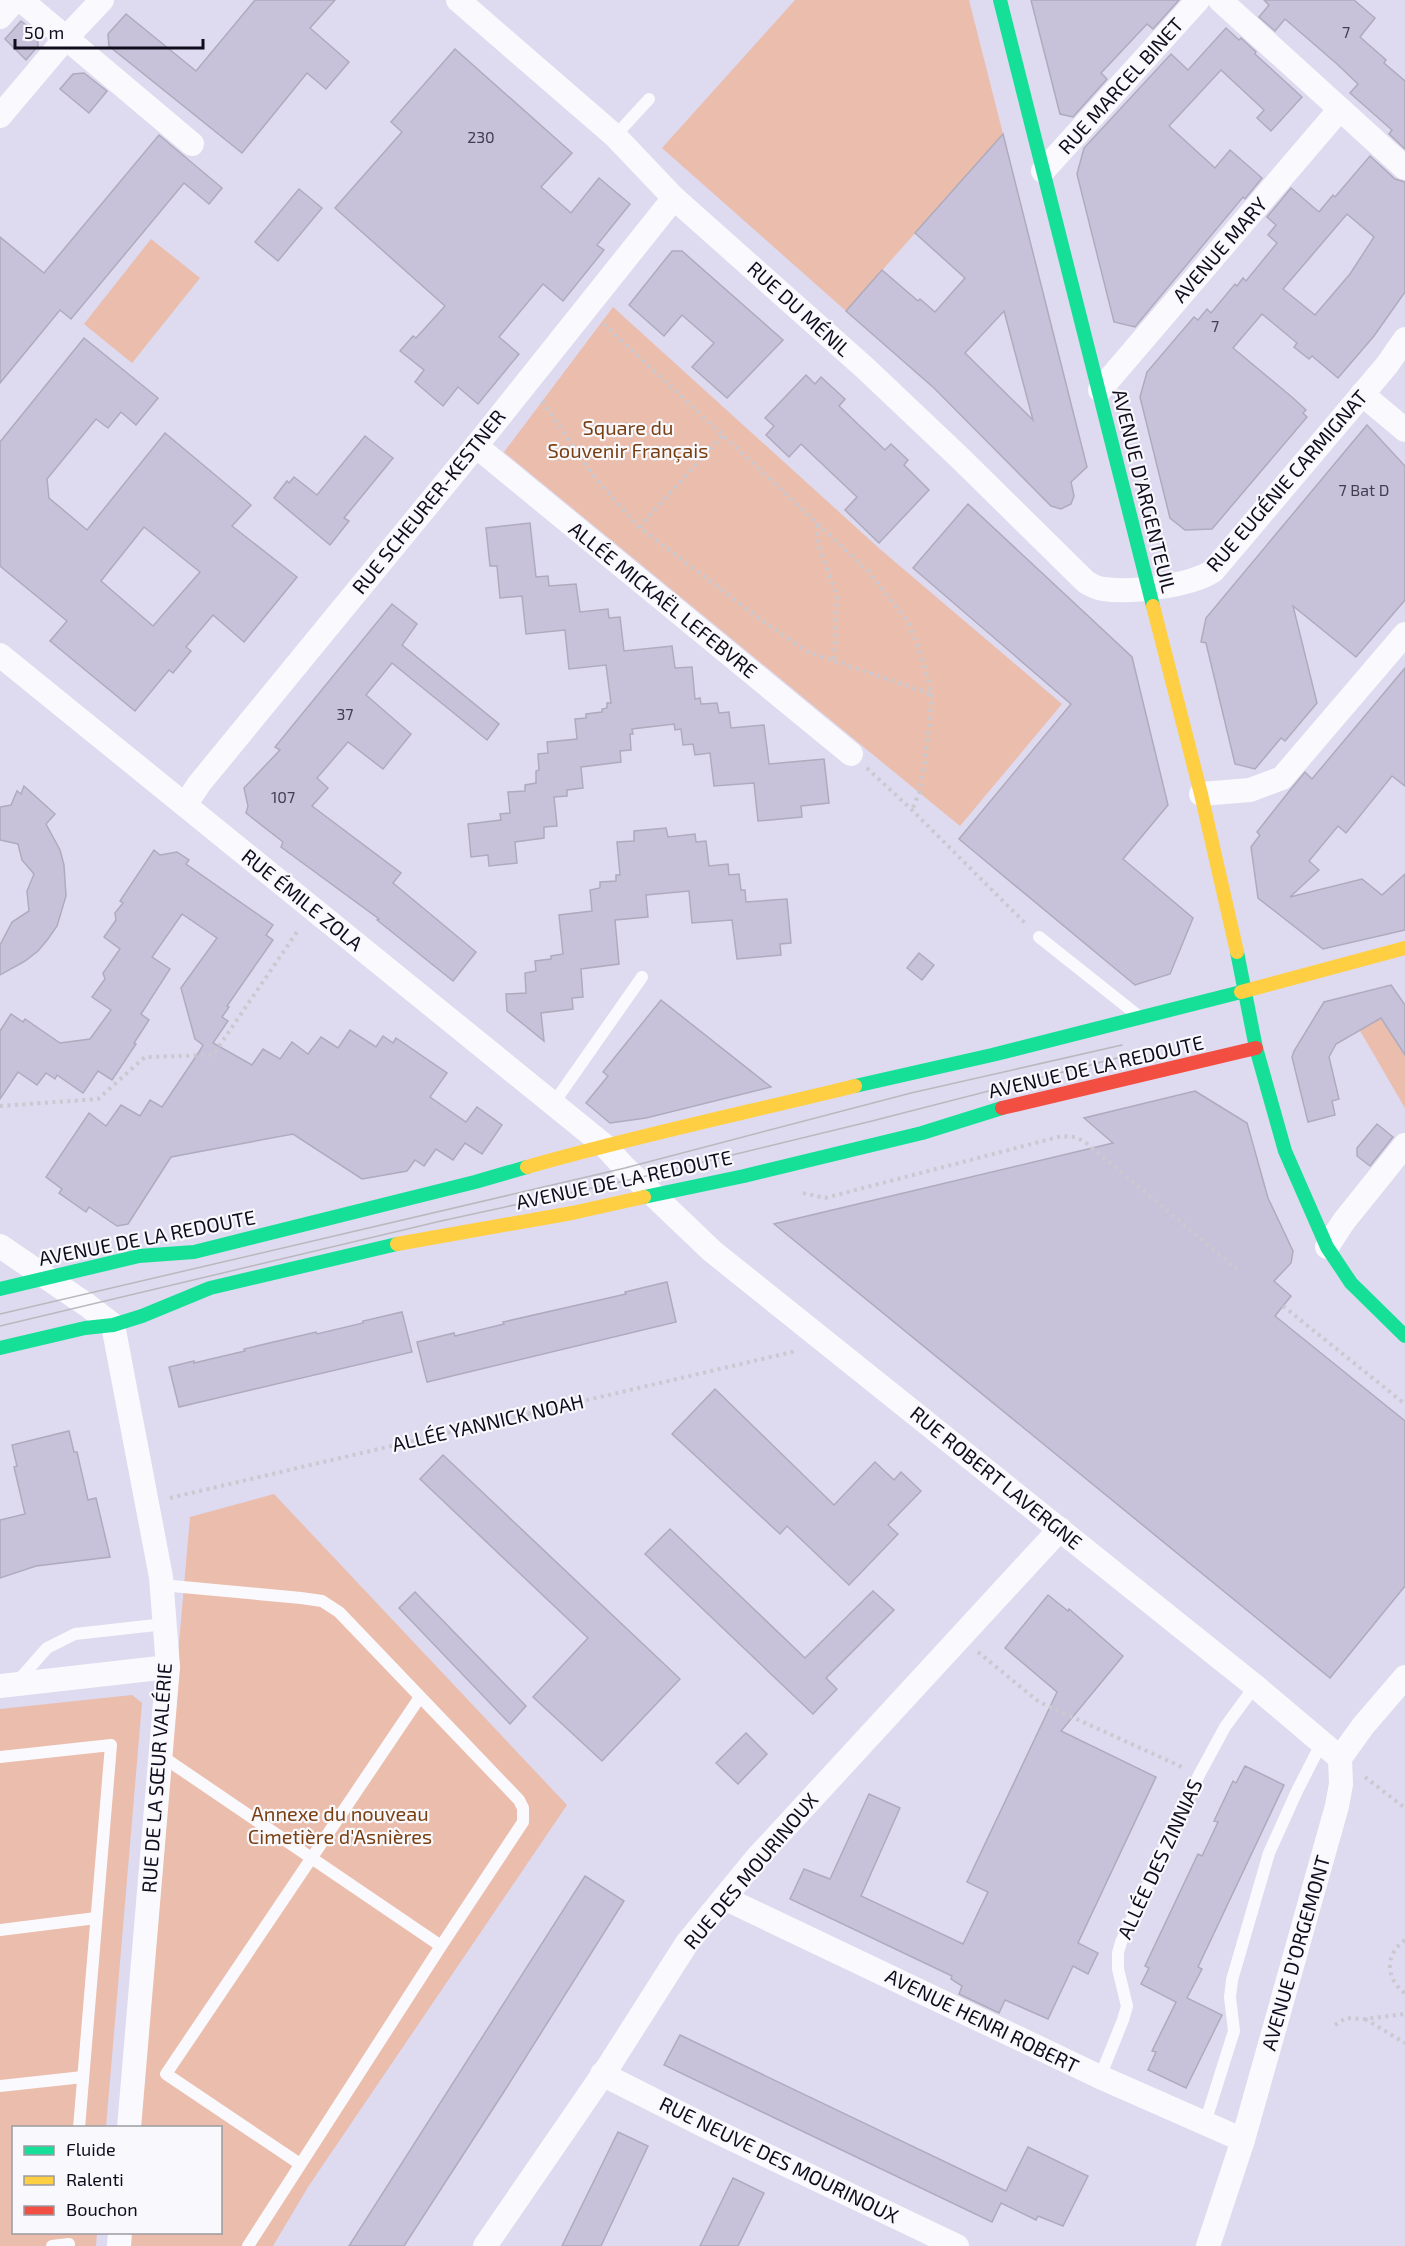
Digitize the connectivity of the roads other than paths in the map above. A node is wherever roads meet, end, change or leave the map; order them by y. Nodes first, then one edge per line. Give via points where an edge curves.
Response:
1 (15, 0) edge
2 (21, 0) edge
3 (102, 0) edge
4 (458, 0) edge
5 (1000, 0) edge
6 (1198, 0) edge
7 (1220, 0) edge
8 (0, 17) edge
9 (65, 39) junction
10 (649, 99) dead end
11 (1341, 109) junction
12 (0, 116) edge
13 (615, 136) junction
14 (192, 144) dead end
15 (1405, 168) edge
16 (1043, 171) junction
17 (674, 198) junction
18 (1405, 339) edge
19 (1100, 390) junction
20 (1362, 394) junction
21 (1405, 430) edge
22 (476, 446) junction
23 (1148, 589) junction
24 (1405, 634) edge
25 (0, 655) edge
26 (852, 753) road end
27 (1201, 794) junction
28 (185, 805) junction
29 (1039, 937) road end
30 (1405, 948) edge
31 (642, 977) dead end
32 (1304, 989) dead end
33 (1245, 992) junction
34 (1139, 1017) junction
35 (1257, 1048) junction
36 (553, 1104) junction
37 (604, 1145) junction
38 (1405, 1145) edge
39 (655, 1195) junction
40 (0, 1246) edge
41 (1327, 1246) junction
42 (48, 1278) junction
43 (0, 1289) edge
44 (113, 1325) junction
45 (1405, 1336) edge
46 (0, 1348) edge
47 (1060, 1529) junction
48 (162, 1585) junction
49 (165, 1624) junction
50 (168, 1667) junction
51 (1405, 1677) edge
52 (7, 1685) edge
53 (1255, 1686) junction
54 (420, 1697) junction
55 (1322, 1742) junction
56 (160, 1755) junction
57 (0, 1757) edge
58 (1340, 1758) junction
59 (310, 1858) junction
60 (724, 1898) junction
61 (96, 1918) junction
62 (0, 1930) edge
63 (441, 1946) junction
64 (602, 2074) junction
65 (83, 2077) junction
66 (1100, 2078) junction
67 (0, 2086) edge
68 (1205, 2124) junction
69 (79, 2126) edge
70 (129, 2126) edge
71 (1243, 2140) junction
72 (300, 2164) junction
73 (69, 2241) edge
74 (52, 2246) edge
75 (248, 2246) edge
76 (485, 2246) edge
77 (957, 2246) edge
78 (1208, 2246) edge

1 - 8 street
2 - 9 street
3 - 9 street
4 - 13 street, RUE DU MÉNIL
5 - 16 main road, AVENUE D'ARGENTEUIL
6 - 16 street, RUE MARCEL BINET
7 - 11 street
9 - 12 street
9 - 14 street
10 - 13 lane
11 - 15 street
11 - 19 street, AVENUE MARY
13 - 17 street, RUE DU MÉNIL
16 - 19 main road, AVENUE D'ARGENTEUIL
17 - 22 street, RUE SCHEURER-KESTNER
17 - 23 street, RUE DU MÉNIL via 865,368 1086,582 1100,589
18 - 20 street, RUE EUGÉNIE CARMIGNAT
19 - 23 main road, AVENUE D'ARGENTEUIL
20 - 21 street
20 - 23 street, RUE EUGÉNIE CARMIGNAT via 1213,571 1194,580
22 - 26 street, ALLÉE MICKAËL LEFEBVRE
22 - 28 street, RUE SCHEURER-KESTNER
23 - 27 main road, AVENUE D'ARGENTEUIL
24 - 27 street via 1282,778 1250,790
25 - 28 street, RUE ÉMILE ZOLA
27 - 33 main road, AVENUE D'ARGENTEUIL
28 - 36 street, RUE ÉMILE ZOLA
29 - 34 lane
30 - 33 main road
31 - 36 lane
32 - 33 main road
33 - 34 main road, AVENUE DE LA REDOUTE
33 - 35 main road, AVENUE D'ARGENTEUIL
34 - 37 main road, AVENUE DE LA REDOUTE via 956,1064
35 - 39 main road, AVENUE DE LA REDOUTE via 992,1110 922,1133
35 - 41 main road, AVENUE D'ARGENTEUIL via 1285,1151
36 - 37 street, RUE ÉMILE ZOLA
37 - 39 street, RUE ÉMILE ZOLA
37 - 42 main road, AVENUE DE LA REDOUTE via 475,1182 194,1252 138,1256
38 - 41 street
39 - 44 main road, AVENUE DE LA REDOUTE via 420,1239 210,1288
39 - 47 street, RUE ROBERT LAVERGNE via 712,1251
40 - 42 street
41 - 45 main road, AVENUE D'ARGENTEUIL via 1351,1283
42 - 43 main road, AVENUE DE LA REDOUTE
42 - 44 street
44 - 46 main road, AVENUE DE LA REDOUTE
44 - 48 street, RUE DE LA SŒUR VALÉRIE
47 - 53 street, RUE ROBERT LAVERGNE
47 - 60 street, RUE DES MOURINOUX
48 - 49 street, RUE DE LA SŒUR VALÉRIE
48 - 54 lane via 322,1601 339,1612
49 - 50 street, RUE DE LA SŒUR VALÉRIE
49 - 52 lane via 75,1634 47,1648
50 - 52 street
50 - 56 street, RUE DE LA SŒUR VALÉRIE
51 - 58 street
53 - 55 street, RUE ROBERT LAVERGNE
53 - 66 lane, ALLÉE DES ZINNIAS via 1225,1727 1199,1775 1121,1942 1118,1969 1126,2006 1124,2020
54 - 59 lane
54 - 63 lane via 523,1808 523,1822
55 - 58 street, RUE ROBERT LAVERGNE
55 - 68 lane via 1269,1853 1232,1980 1234,2031
56 - 59 lane
56 - 70 street, RUE DE LA SŒUR VALÉRIE
57 - 61 lane via 111,1745
58 - 71 street, AVENUE D'ORGEMONT via 1337,1806
59 - 63 lane
59 - 72 lane via 166,2074
60 - 64 street, RUE DES MOURINOUX via 687,1943
60 - 66 street, AVENUE HENRI ROBERT
61 - 62 lane
61 - 65 lane
63 - 72 lane
64 - 76 street, RUE DES MOURINOUX
64 - 77 street, RUE NEUVE DES MOURINOUX
65 - 67 lane
65 - 69 lane
66 - 68 street, AVENUE HENRI ROBERT
68 - 71 street, AVENUE HENRI ROBERT
71 - 78 street, AVENUE D'ORGEMONT
72 - 75 lane
73 - 74 lane

